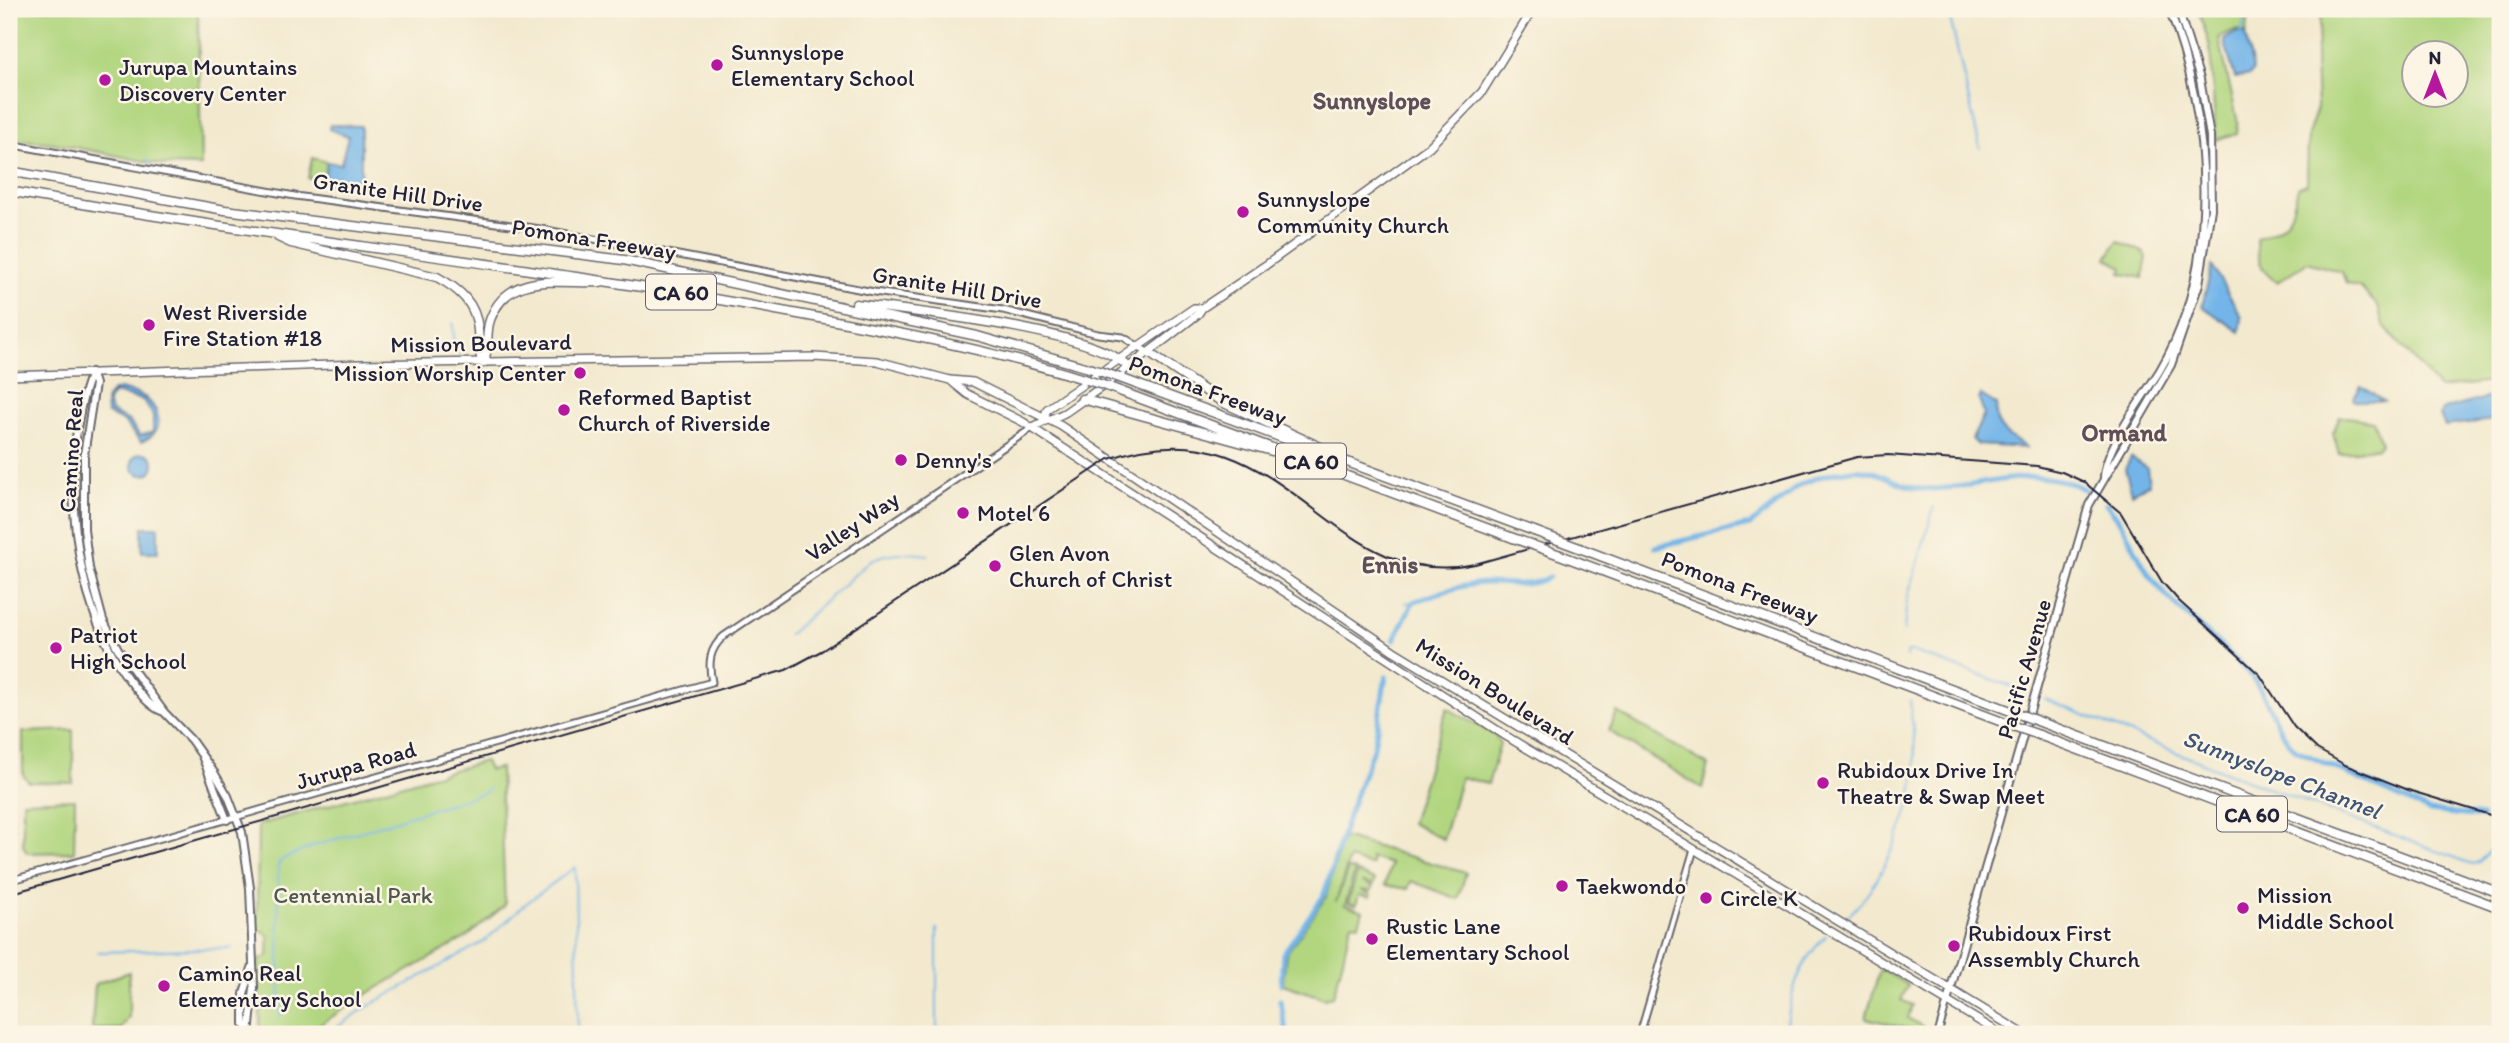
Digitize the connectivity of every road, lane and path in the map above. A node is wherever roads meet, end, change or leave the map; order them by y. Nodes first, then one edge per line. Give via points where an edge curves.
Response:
1 (1533, 9) edge
2 (2169, 9) edge
3 (2178, 9) edge
4 (9, 144) edge
5 (12, 172) edge
6 (11, 191) edge
7 (269, 233) junction
8 (620, 281) junction
9 (808, 299) junction
10 (1202, 308) junction
11 (1141, 347) junction
12 (1149, 353) junction
13 (483, 363) junction
14 (1125, 364) junction
15 (91, 372) junction
16 (9, 376) edge
17 (950, 380) junction
18 (1082, 399) junction
19 (1044, 419) junction
20 (1032, 428) junction
21 (1340, 459) junction
22 (76, 466) junction
23 (1331, 468) junction
24 (2104, 478) junction
25 (84, 501) junction
26 (80, 564) junction
27 (95, 592) junction
28 (1394, 651) junction
29 (1387, 661) junction
30 (712, 682) joint
31 (164, 712) junction
32 (201, 754) junction
33 (236, 817) junction
34 (227, 820) junction
35 (1693, 849) junction
36 (9, 881) edge
37 (2500, 893) edge
38 (2500, 908) edge
39 (1951, 990) junction
40 (1947, 1002) junction
41 (249, 1032) edge
42 (1640, 1034) edge
43 (1938, 1034) edge
44 (2001, 1034) edge
45 (2024, 1034) edge

1 - 10 main road, Valley Way via 1482,92 1429,146
2 - 24 main road via 2197,100 2203,218 2181,320 2161,369 2114,448
3 - 24 main road via 2200,79 2210,136 2211,209 2205,255 2171,365
4 - 11 street, Granite Hill Drive via 295,196 541,229 874,292 1003,310 1123,337
5 - 9 highway, Pomona Freeway / CA 60 via 225,209 624,260
6 - 7 highway, Pomona Freeway / CA 60
7 - 8 highway, Pomona Freeway / CA 60
7 - 13 highway via 291,243 437,277 454,286 472,306
8 - 13 highway via 540,282 510,291 491,316
8 - 23 highway, Pomona Freeway / CA 60, bridge via 962,345 1109,387
9 - 14 highway via 1013,327 1110,352
9 - 21 highway, Pomona Freeway / CA 60, bridge via 977,336 1099,371
10 - 11 main road, Valley Way via 1194,308
10 - 12 main road, Valley Way
11 - 12 street, Granite Hill Drive
11 - 14 main road, Valley Way
12 - 14 main road, Valley Way
12 - 21 highway via 1222,402 1318,444
13 - 15 main road, Mission Boulevard
13 - 17 main road, Mission Boulevard via 846,358 908,367
14 - 18 main road, Valley Way
14 - 19 main road, Valley Way via 1047,409
15 - 16 main road, Mission Boulevard
15 - 22 main road, Camino Real
15 - 25 main road, Camino Real via 95,384 84,445
17 - 19 main road, Mission Boulevard via 973,382
17 - 20 main road, Mission Boulevard
18 - 19 main road, Valley Way via 1057,417
18 - 23 highway
19 - 20 main road, Valley Way
19 - 28 main road, Mission Boulevard via 1061,426
20 - 29 main road, Mission Boulevard
20 - 30 street, Valley Way via 724,636 710,656
21 - 37 highway, Pomona Freeway / CA 60, bridge
22 - 25 main road via 79,498
22 - 26 main road, Camino Real
23 - 38 highway, Pomona Freeway / CA 60, bridge
24 - 39 main road, Pacific Avenue via 2089,505
25 - 27 main road, Camino Real via 86,550
26 - 27 main road
26 - 31 main road, Camino Real via 92,611 115,660 138,691
27 - 31 main road, Camino Real via 118,649
28 - 29 main road
28 - 39 main road, Mission Boulevard
29 - 35 main road, Mission Boulevard
30 - 33 street, Jurupa Road
31 - 32 main road, Camino Real
32 - 33 main road, Camino Real
32 - 34 main road
33 - 34 street, Jurupa Road
33 - 41 main road, Camino Real via 247,857 253,967 244,994 244,1024
34 - 36 street, Jurupa Road
35 - 40 main road, Mission Boulevard
35 - 42 street
39 - 40 main road, Pacific Avenue
39 - 45 main road, Mission Boulevard
40 - 43 street, Pacific Avenue
40 - 44 main road, Mission Boulevard

